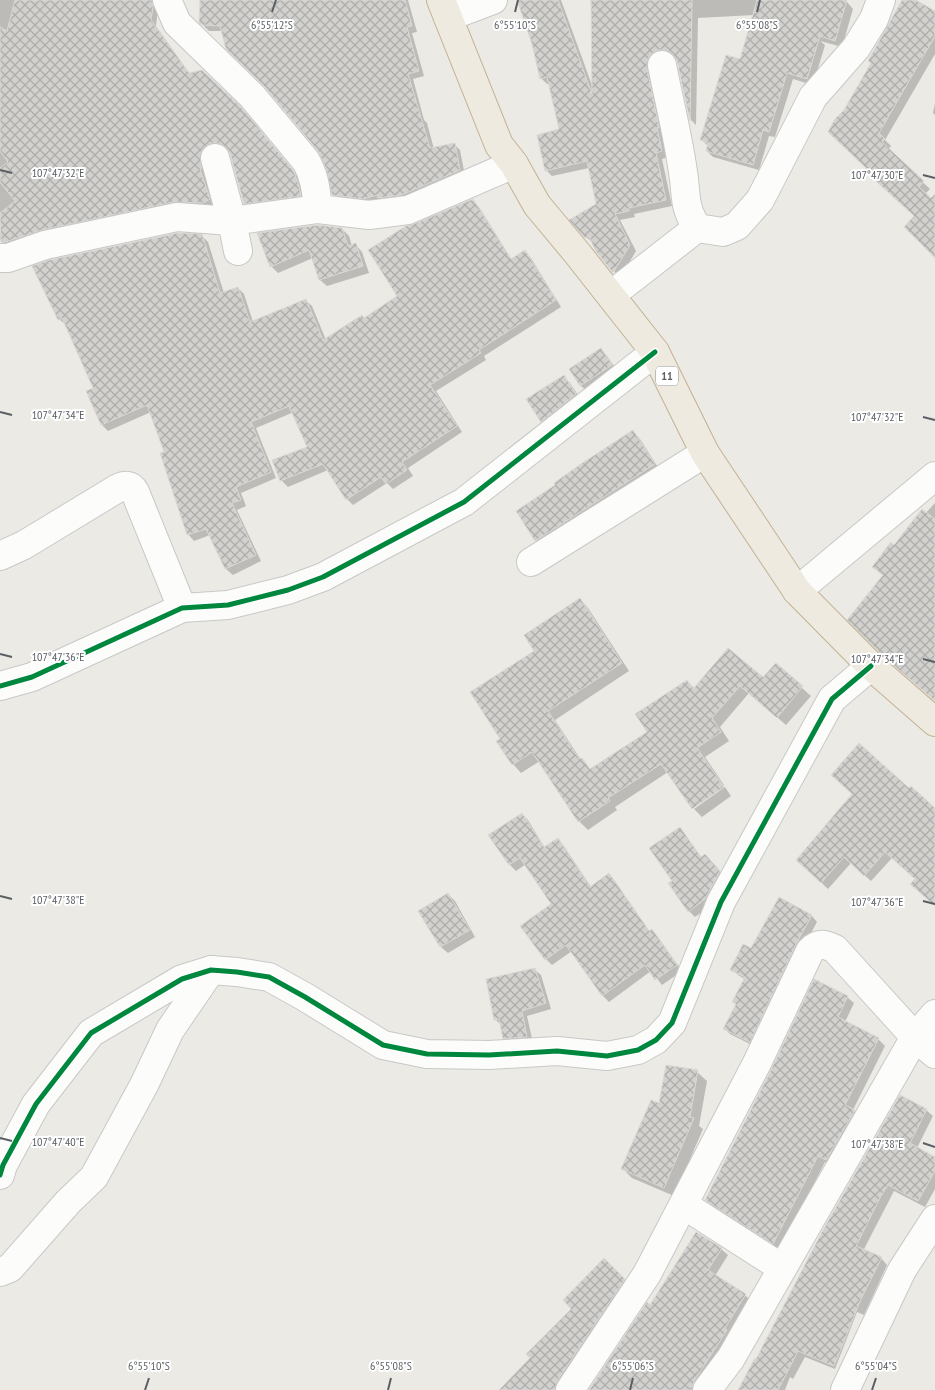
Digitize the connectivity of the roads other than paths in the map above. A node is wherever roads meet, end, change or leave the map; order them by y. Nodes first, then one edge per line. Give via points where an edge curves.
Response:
1 (167, 0) edge
2 (493, 0) edge
3 (881, 0) edge
4 (444, 9) edge
5 (662, 65) dead end
6 (215, 158) dead end
7 (514, 164) junction
8 (318, 209) junction
9 (232, 221) junction
10 (697, 228) junction
11 (238, 250) dead end
12 (0, 258) edge
13 (611, 295) junction
14 (654, 352) junction
15 (705, 454) junction
16 (935, 476) edge
17 (0, 556) edge
18 (530, 562) dead end
19 (797, 591) junction
20 (182, 608) junction
21 (870, 666) junction
22 (0, 686) edge
23 (935, 722) edge
24 (211, 970) junction
25 (935, 1014) edge
26 (925, 1045) edge
27 (0, 1175) edge
28 (684, 1205) junction
29 (935, 1219) edge
30 (782, 1268) junction
31 (0, 1272) edge
32 (570, 1390) edge
33 (707, 1390) edge
34 (845, 1390) edge

1 - 8 street via 177,23 252,96 306,161 316,184
2 - 4 street
3 - 10 street via 874,20 856,48 813,97 760,200 737,226 723,232
4 - 7 highway, 11 via 499,145
5 - 10 street via 683,173 685,200
6 - 9 street
7 - 8 street via 408,210 369,215
7 - 13 highway, 11 via 537,205
8 - 9 street
9 - 11 street
9 - 12 street via 177,217
10 - 13 street
13 - 14 highway, 11
14 - 15 highway, 11
14 - 20 street via 464,502 323,577 288,590 228,605
15 - 18 street
15 - 19 highway, 11
16 - 19 street
17 - 20 street via 118,488 129,486 135,492
19 - 21 highway, 11
20 - 22 street via 32,677
21 - 23 highway, 11
21 - 24 street via 832,699 721,902 672,1023 656,1040 638,1050 607,1056 557,1051 489,1056 427,1054 383,1045 269,977
24 - 27 street via 182,979 91,1033 36,1104
24 - 31 street via 170,1030 94,1177 10,1268
25 - 26 street
26 - 28 street via 835,949 818,944 814,946
26 - 30 street
28 - 30 street
28 - 32 street via 647,1274
29 - 34 street via 902,1270
30 - 33 street via 731,1358

